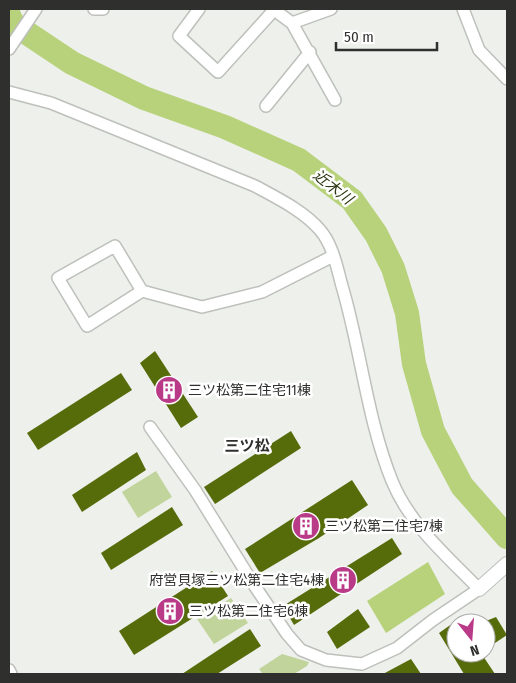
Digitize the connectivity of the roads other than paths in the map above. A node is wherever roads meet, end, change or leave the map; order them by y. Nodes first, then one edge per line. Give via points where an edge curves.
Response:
1 (36, 9) edge
2 (94, 9) edge
3 (102, 9) edge
4 (199, 9) edge
5 (274, 9) edge
6 (331, 9) edge
7 (463, 9) edge
8 (292, 23) junction
9 (9, 49) edge
10 (310, 52) junction
11 (507, 79) edge
12 (9, 92) edge
13 (335, 100) dead end
14 (266, 106) dead end
15 (333, 256) junction
16 (142, 291) junction
17 (150, 427) dead end
18 (507, 564) edge
19 (479, 589) junction
20 (9, 670) edge
21 (11, 674) edge

1 - 9 street
2 - 3 street
4 - 5 street via 179,36 218,72
5 - 8 street
6 - 8 street
7 - 11 street via 479,50
8 - 10 street
10 - 13 street
10 - 14 street
12 - 15 street via 51,103 255,186 283,201 321,231
15 - 16 street via 262,292 202,307
15 - 19 street via 392,481 424,533
16 - 16 street via 115,246 58,278 87,326
17 - 19 street via 301,650 326,660 362,664 397,648
18 - 19 street
20 - 21 street

